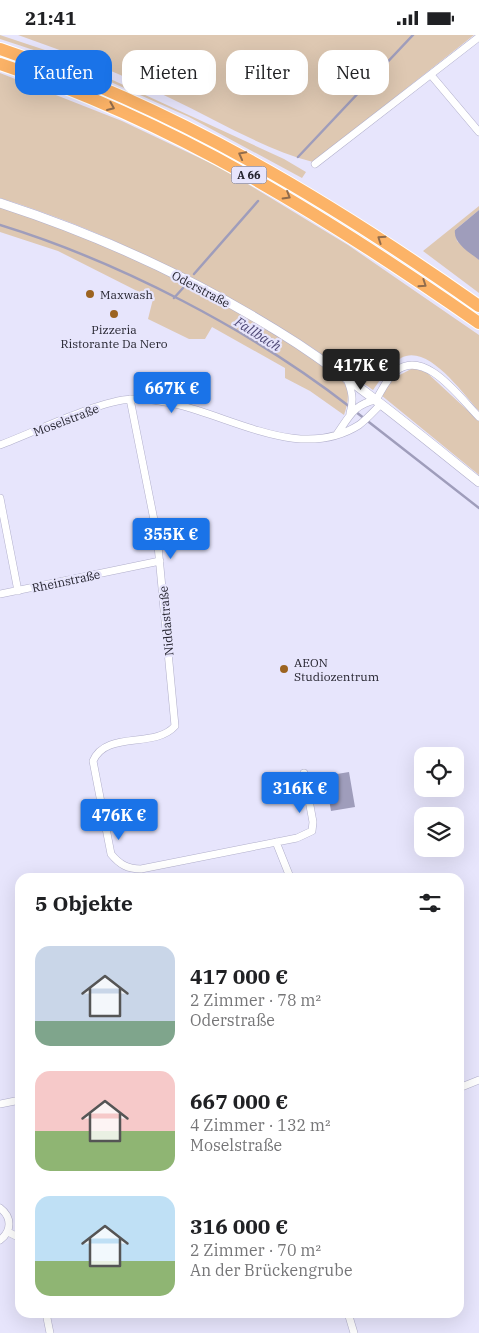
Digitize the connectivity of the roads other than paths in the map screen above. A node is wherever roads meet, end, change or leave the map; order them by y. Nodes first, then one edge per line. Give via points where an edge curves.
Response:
1 (479, 37) edge
2 (0, 49) edge
3 (0, 64) edge
4 (431, 75) junction
5 (479, 132) edge
6 (315, 164) dead end
7 (0, 203) edge
8 (479, 306) edge
9 (479, 323) edge
10 (347, 379) junction
11 (130, 399) junction
12 (378, 402) junction
13 (354, 406) junction
14 (479, 417) edge
15 (337, 434) junction
16 (0, 445) edge
17 (479, 482) edge
18 (0, 498) edge
19 (160, 561) junction
20 (18, 591) junction
21 (0, 594) edge
22 (304, 773) dead end
23 (276, 842) junction
24 (288, 873) edge
25 (479, 1080) edge
26 (464, 1086) edge
27 (15, 1101) edge
28 (0, 1104) edge
29 (0, 1208) edge
30 (8, 1232) junction
31 (15, 1236) edge
32 (0, 1240) edge
33 (47, 1318) edge
34 (350, 1318) edge
35 (50, 1333) edge
36 (354, 1333) edge

1 - 4 street
8 -> 2 highway, A 66 via 323,201 233,150 94,85
3 -> 9 highway, A 66 via 125,114 262,182 361,242
4 - 5 street
4 - 6 street
7 - 10 street, Oderstraße via 106,242 195,284 291,340
10 - 12 street, Oderstraße
10 - 13 street
11 - 15 street, Moselstraße via 158,400 191,407 291,439 315,440
11 - 16 street, Moselstraße via 101,406
11 - 19 street, Niddastraße
12 - 13 street
12 - 14 street, Moselstraße via 395,372 407,365 420,365 431,369
12 - 15 street, Moselstraße via 360,424
12 - 17 street, Oderstraße
13 - 15 street
18 - 20 street
19 - 20 street, Rheinstraße
19 - 23 street, Niddastraße via 175,726 163,735 108,745 96,753 93,761 109,847 117,862 130,869 141,869
20 - 21 street, Rheinstraße
22 - 23 street via 312,831
23 - 24 street
25 - 26 street
27 - 28 street
29 - 30 street via 8,1218
30 - 31 street
30 - 32 street
33 - 35 street
34 - 36 street

